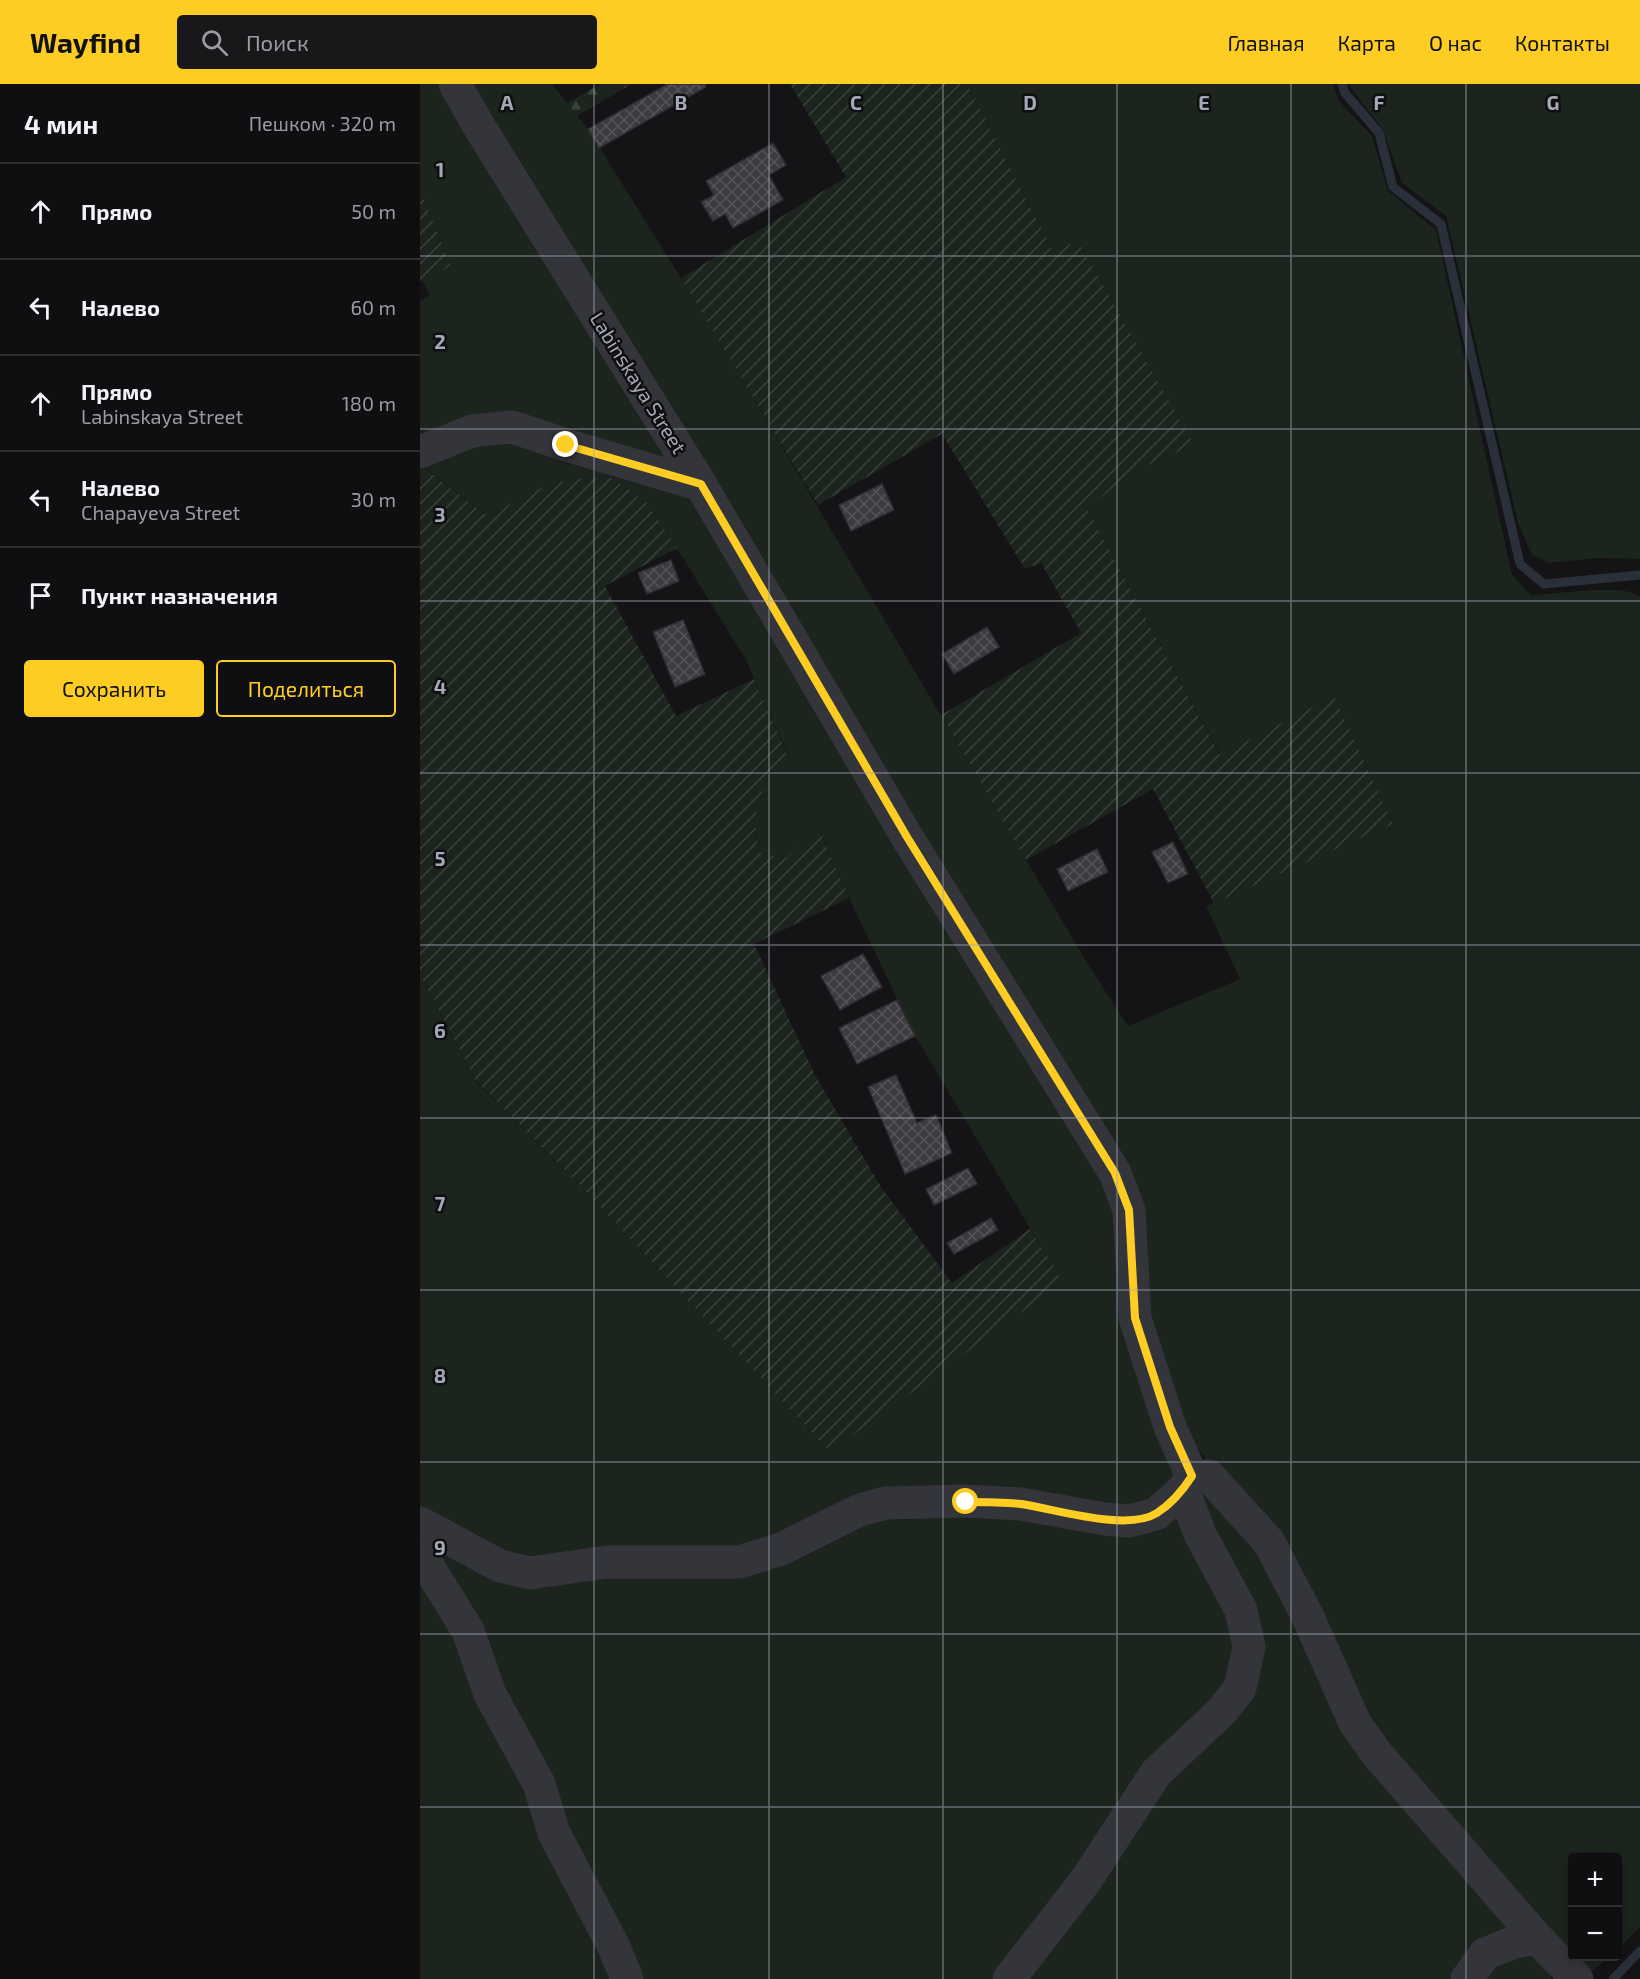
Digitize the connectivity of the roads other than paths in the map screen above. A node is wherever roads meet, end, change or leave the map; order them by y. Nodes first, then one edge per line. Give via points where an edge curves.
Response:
1 (455, 84) edge
2 (420, 452) edge
3 (701, 484) junction
4 (1187, 1483) junction
5 (420, 1523) edge
6 (420, 1553) edge
7 (1537, 1938) junction
8 (627, 1979) edge
9 (1008, 1979) edge
10 (1467, 1979) edge
11 (1577, 1979) edge

1 - 3 street, Labinskaya Street
2 - 3 street via 472,431 512,426
3 - 4 street, Labinskaya Street via 907,837 1115,1173 1129,1210 1135,1318
4 - 5 street via 1156,1514 1129,1521 1020,1504 885,1503 860,1510 781,1549 740,1562 607,1562 530,1573 500,1566
4 - 7 street via 1209,1476 1269,1542 1308,1617 1355,1723 1377,1754
4 - 9 street, Labinskaya Street via 1200,1534 1241,1610 1249,1647 1240,1688 1222,1711 1156,1773 1086,1880
6 - 8 street via 468,1631 490,1694 539,1785 554,1833
7 - 10 street via 1485,1954
7 - 11 street

